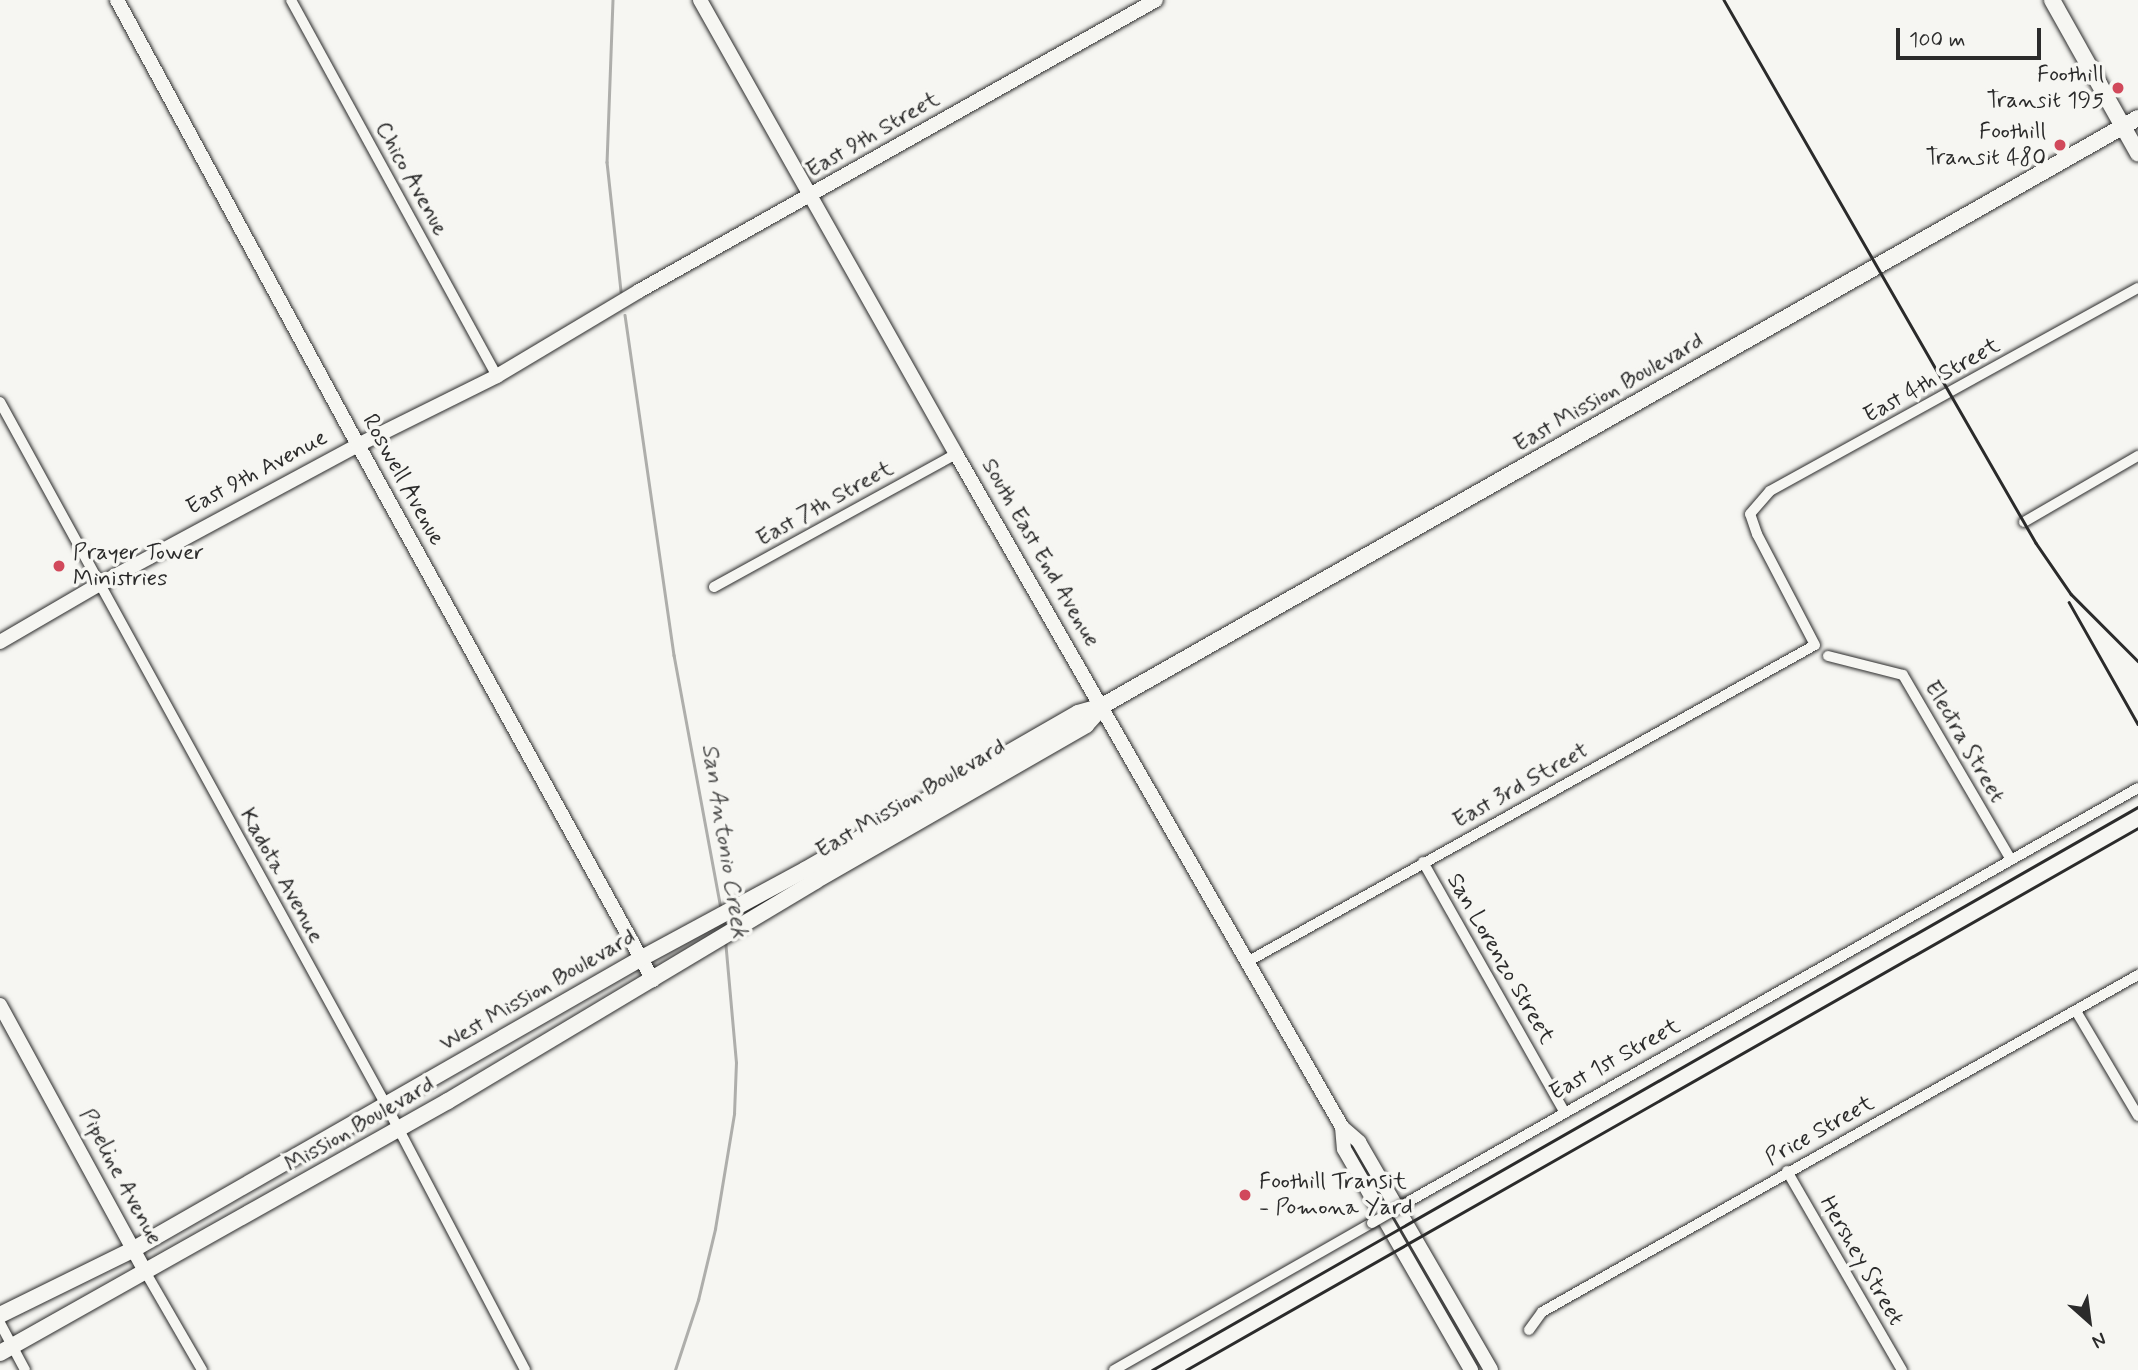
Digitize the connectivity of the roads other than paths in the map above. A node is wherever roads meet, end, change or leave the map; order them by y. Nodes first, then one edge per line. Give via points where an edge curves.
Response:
1 (117, 0) edge
2 (291, 0) edge
3 (700, 0) edge
4 (1156, 0) edge
5 (2052, 0) edge
6 (2138, 118) edge
7 (2123, 126) junction
8 (2138, 153) edge
9 (810, 196) junction
10 (2138, 288) edge
11 (611, 307) joint
12 (497, 376) junction
13 (0, 402) edge
14 (358, 445) junction
15 (956, 454) junction
16 (2138, 456) edge
17 (2024, 522) dead end
18 (98, 585) junction
19 (714, 587) dead end
20 (0, 642) edge
21 (1815, 645) joint
22 (1828, 656) dead end
23 (1102, 706) junction
24 (2138, 788) edge
25 (2011, 859) junction
26 (1423, 862) junction
27 (730, 910) joint
28 (739, 927) joint
29 (642, 958) junction
30 (1247, 962) junction
31 (2138, 975) edge
32 (653, 980) junction
33 (0, 1005) edge
34 (2076, 1011) junction
35 (386, 1105) junction
36 (1564, 1111) junction
37 (2138, 1116) edge
38 (1342, 1127) junction
39 (397, 1130) junction
40 (1787, 1171) junction
41 (134, 1249) junction
42 (146, 1273) junction
43 (0, 1315) edge
44 (0, 1323) edge
45 (1529, 1330) dead end
46 (6, 1350) edge
47 (25, 1370) edge
48 (202, 1370) edge
49 (525, 1370) edge
50 (1114, 1370) edge
51 (1471, 1370) edge
52 (1490, 1370) edge
53 (1902, 1370) edge

1 - 14 street, Roswell Avenue
2 - 12 street, Chico Avenue
3 - 9 street, South East End Avenue
4 - 9 street, East 9th Street
5 - 7 main road
6 - 7 main road, East Mission Boulevard
7 - 8 main road
7 - 23 main road, East Mission Boulevard
9 - 11 street, East 9th Street
9 - 15 street, South East End Avenue
10 - 21 street, East 4th Street via 1770,491 1750,514
11 - 12 street, East 9th Avenue
12 - 14 street, East 9th Avenue
13 - 18 street, Kadota Avenue
14 - 18 street, East 9th Avenue
14 - 29 street, Roswell Avenue
15 - 19 street, East 7th Street
15 - 23 street, South East End Avenue
16 - 17 street
18 - 20 street, East 9th Avenue
18 - 35 street, Kadota Avenue
21 - 26 street, East 3rd Street
22 - 25 street, Electra Street via 1903,675
23 - 27 main road, East Mission Boulevard via 1078,713
23 - 28 main road, East Mission Boulevard via 1086,725
23 - 30 street, South East End Avenue
24 - 25 street, East 1st Street
25 - 36 street, East 1st Street
26 - 30 street, East 3rd Street
26 - 36 street, San Lorenzo Street
27 - 29 main road, West Mission Boulevard
28 - 32 main road, Mission Boulevard
29 - 32 street, Roswell Avenue
29 - 35 main road, West Mission Boulevard
30 - 38 street, South East End Avenue
31 - 34 street, Price Street
32 - 39 main road, Mission Boulevard
33 - 41 street, Pipeline Avenue
34 - 37 street
34 - 40 street, Price Street
35 - 39 street, Kadota Avenue
35 - 41 main road, West Mission Boulevard
36 - 50 street, East 1st Street, bridge
38 - 51 street via 1344,1149
38 - 52 street via 1360,1142
39 - 42 main road, Mission Boulevard
39 - 49 street, Kadota Avenue
40 - 45 street, Price Street via 1542,1312
40 - 53 street, Hershey Street
41 - 42 street, Pipeline Avenue
41 - 43 main road, West Mission Boulevard
42 - 46 main road, Mission Boulevard
42 - 48 street, Pipeline Avenue
44 - 46 street
46 - 47 street

